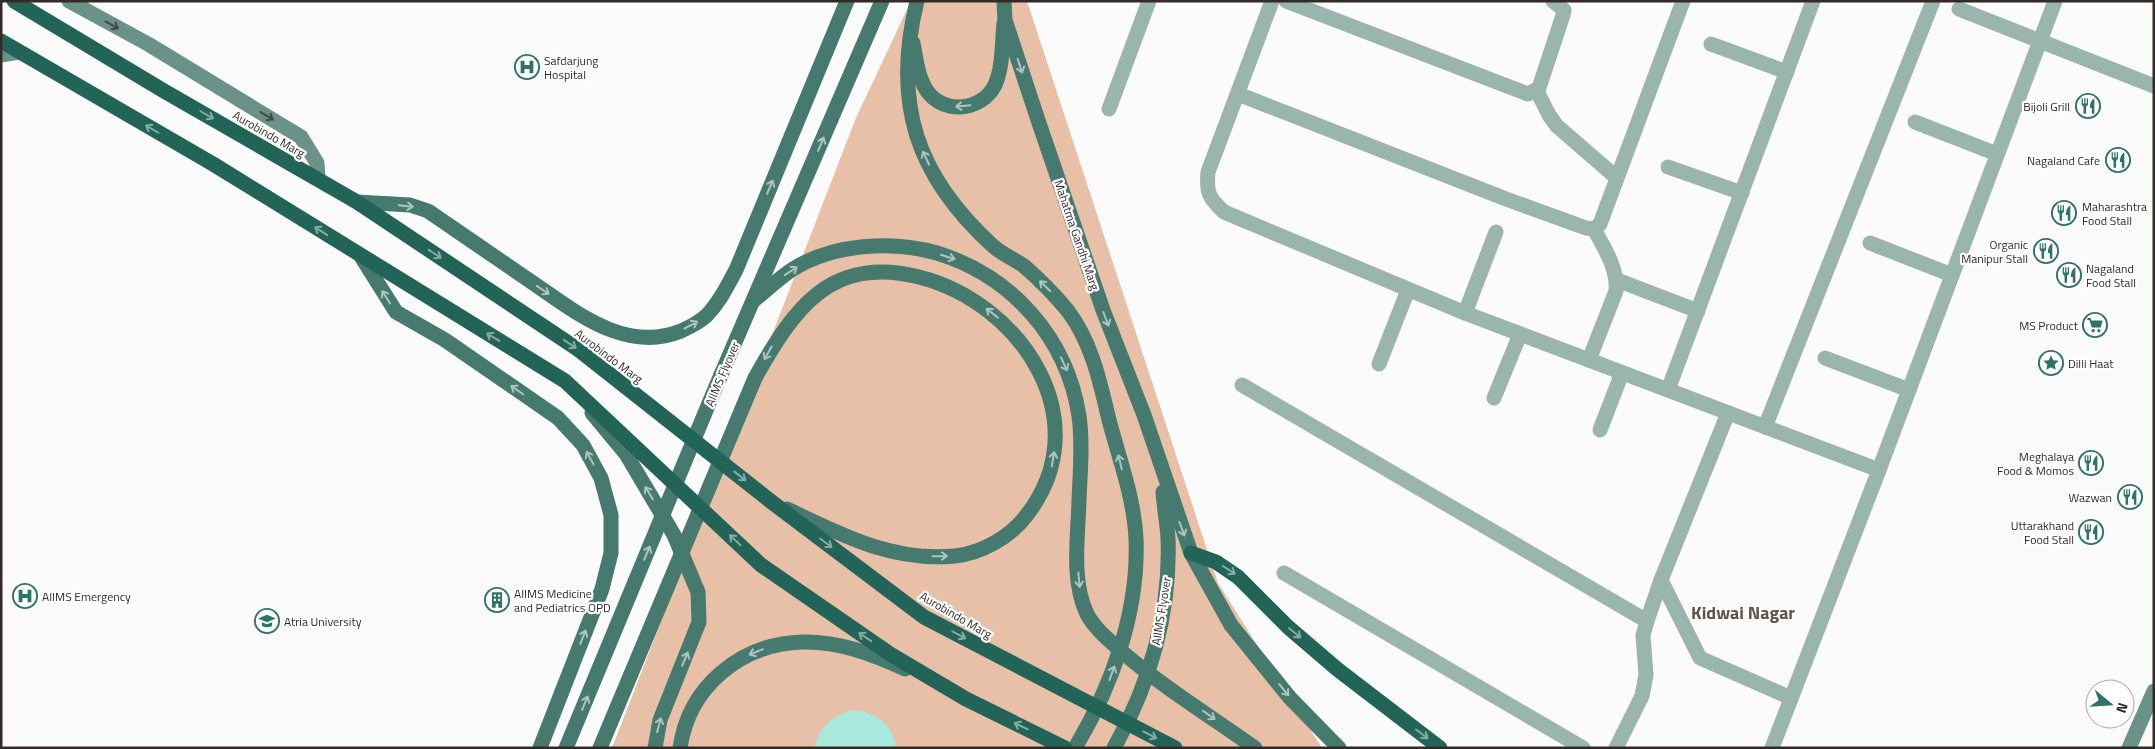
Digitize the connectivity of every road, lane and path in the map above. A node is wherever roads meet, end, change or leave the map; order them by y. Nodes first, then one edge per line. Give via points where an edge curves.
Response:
1 (14, 1) edge
2 (69, 1) edge
3 (847, 1) edge
4 (882, 1) edge
5 (917, 1) edge
6 (1004, 1) edge
7 (1149, 1) edge
8 (1683, 1) edge
9 (1813, 1) edge
10 (1933, 1) edge
11 (2055, 1) edge
12 (1274, 2) edge
13 (1564, 4) edge
14 (1959, 9) dead end
15 (1005, 20) junction
16 (910, 31) junction
17 (2040, 40) junction
18 (1, 41) edge
19 (1711, 44) dead end
20 (19, 52) junction
21 (1, 55) edge
22 (1787, 72) junction
23 (2154, 86) edge
24 (1537, 91) junction
25 (1238, 94) junction
26 (1109, 109) dead end
27 (1915, 122) dead end
28 (1998, 154) junction
29 (1668, 167) dead end
30 (1617, 178) junction
31 (318, 179) junction
32 (1742, 193) junction
33 (357, 202) junction
34 (1594, 228) junction
35 (1496, 232) dead end
36 (1870, 243) dead end
37 (362, 258) junction
38 (1952, 275) junction
39 (1617, 280) junction
40 (1408, 290) junction
41 (753, 302) junction
42 (1698, 311) junction
43 (1465, 313) junction
44 (1520, 334) junction
45 (1825, 358) dead end
46 (1589, 360) junction
47 (1380, 364) dead end
48 (1622, 373) junction
49 (565, 381) junction
50 (1242, 385) dead end
51 (1668, 390) junction
52 (1909, 390) junction
53 (1494, 398) dead end
54 (1728, 413) junction
55 (1765, 427) junction
56 (1600, 430) dead end
57 (1160, 467) junction
58 (1879, 470) junction
59 (773, 503) junction
60 (1191, 552) junction
61 (1284, 573) dead end
62 (1661, 580) junction
63 (1647, 621) junction
64 (2154, 691) edge
65 (1791, 698) junction
66 (966, 699) junction
67 (2150, 712) edge
68 (540, 748) edge
69 (566, 748) edge
70 (600, 748) edge
71 (655, 748) edge
72 (680, 748) edge
73 (1065, 748) edge
74 (1075, 748) edge
75 (1114, 748) edge
76 (1175, 748) edge
77 (1256, 748) edge
78 (1339, 748) edge
79 (1440, 748) edge
80 (1583, 748) edge
81 (1616, 748) edge
82 (1772, 748) edge
83 (2129, 748) edge

1 -> 31 highway, Aurobindo Marg
2 -> 31 main road via 148,44 301,138 317,163
33 -> 3 main road via 410,206 428,212 583,317 612,331 649,338 672,334 694,325 720,298 736,270
41 -> 4 main road, AIIMS Flyover
5 - 16 main road
6 - 15 main road, Mahatma Gandhi Marg
7 - 26 street
8 - 30 street
9 - 22 street
10 - 55 street
11 - 17 street
12 - 24 street via 1528,94
12 - 25 street
13 - 24 street
14 - 17 street
15 -> 16 main road via 994,86 981,101 963,107 944,104 928,93 920,75
15 -> 57 main road, Mahatma Gandhi Marg
74 -> 16 main road via 1111,676 1126,626 1136,564 1132,510 1098,373 1086,342 1069,313 1023,265 995,248 979,232 949,201 933,175 921,148 911,110 907,61
17 - 23 street
17 - 28 street
18 - 20 highway
19 - 22 street
20 - 21 main road
37 -> 20 highway via 213,164
22 - 32 street
24 - 30 street via 1557,126
25 - 34 street via 1506,199 1586,228
25 - 40 street via 1208,172 1207,187 1211,200 1224,212
27 - 28 street
28 - 38 street
29 - 32 street
30 - 34 street via 1600,224
31 - 33 highway, Aurobindo Marg
32 - 42 street
33 -> 59 highway, Aurobindo Marg via 579,350
34 - 39 street
35 - 43 street
36 - 38 street
49 -> 37 highway
68 -> 37 main road via 602,589 611,553 611,515 602,478 583,445 558,418 445,340 396,312
38 - 52 street
39 - 42 street
39 - 46 street via 1616,291
40 - 43 street
40 - 47 street
69 -> 41 main road, AIIMS Flyover
41 -> 77 main road via 792,269 829,254 883,246 930,251 953,258 1014,294 1049,336 1068,372 1075,394 1080,425 1081,470 1077,560 1080,595 1088,615 1101,633 1141,668
42 - 51 street
43 - 44 street
44 - 46 street
44 - 53 street
45 - 52 street
46 - 48 street
48 - 51 street
48 - 56 street
66 -> 49 highway via 890,654 761,565
71 -> 49 main road via 660,720 699,622 698,592 674,535 626,454
50 - 63 street
51 - 54 street
52 - 58 street
54 - 55 street
54 - 62 street
55 - 58 street
57 -> 60 main road
57 - 75 main road, AIIMS Flyover via 1168,537 1163,612 1143,689
58 - 65 street
59 -> 70 main road via 868,546 891,552 957,556 993,544 1023,520 1043,490 1053,458 1054,423 1044,384 1026,347 1013,332 966,295 910,275 872,272 855,275 830,285 808,300 773,344 755,378
59 -> 76 highway, Aurobindo Marg via 924,617
60 -> 78 main road via 1231,625 1290,698
60 -> 79 highway via 1216,562 1238,577 1288,627 1337,669
61 - 80 street
62 - 63 street
62 - 65 street via 1700,658
63 - 81 street via 1643,635 1646,675 1642,696
64 - 67 main road
65 - 82 street
66 -> 72 main road via 891,662 847,647 803,642 771,646 743,657 707,686 691,711
73 -> 66 highway
67 - 83 main road

